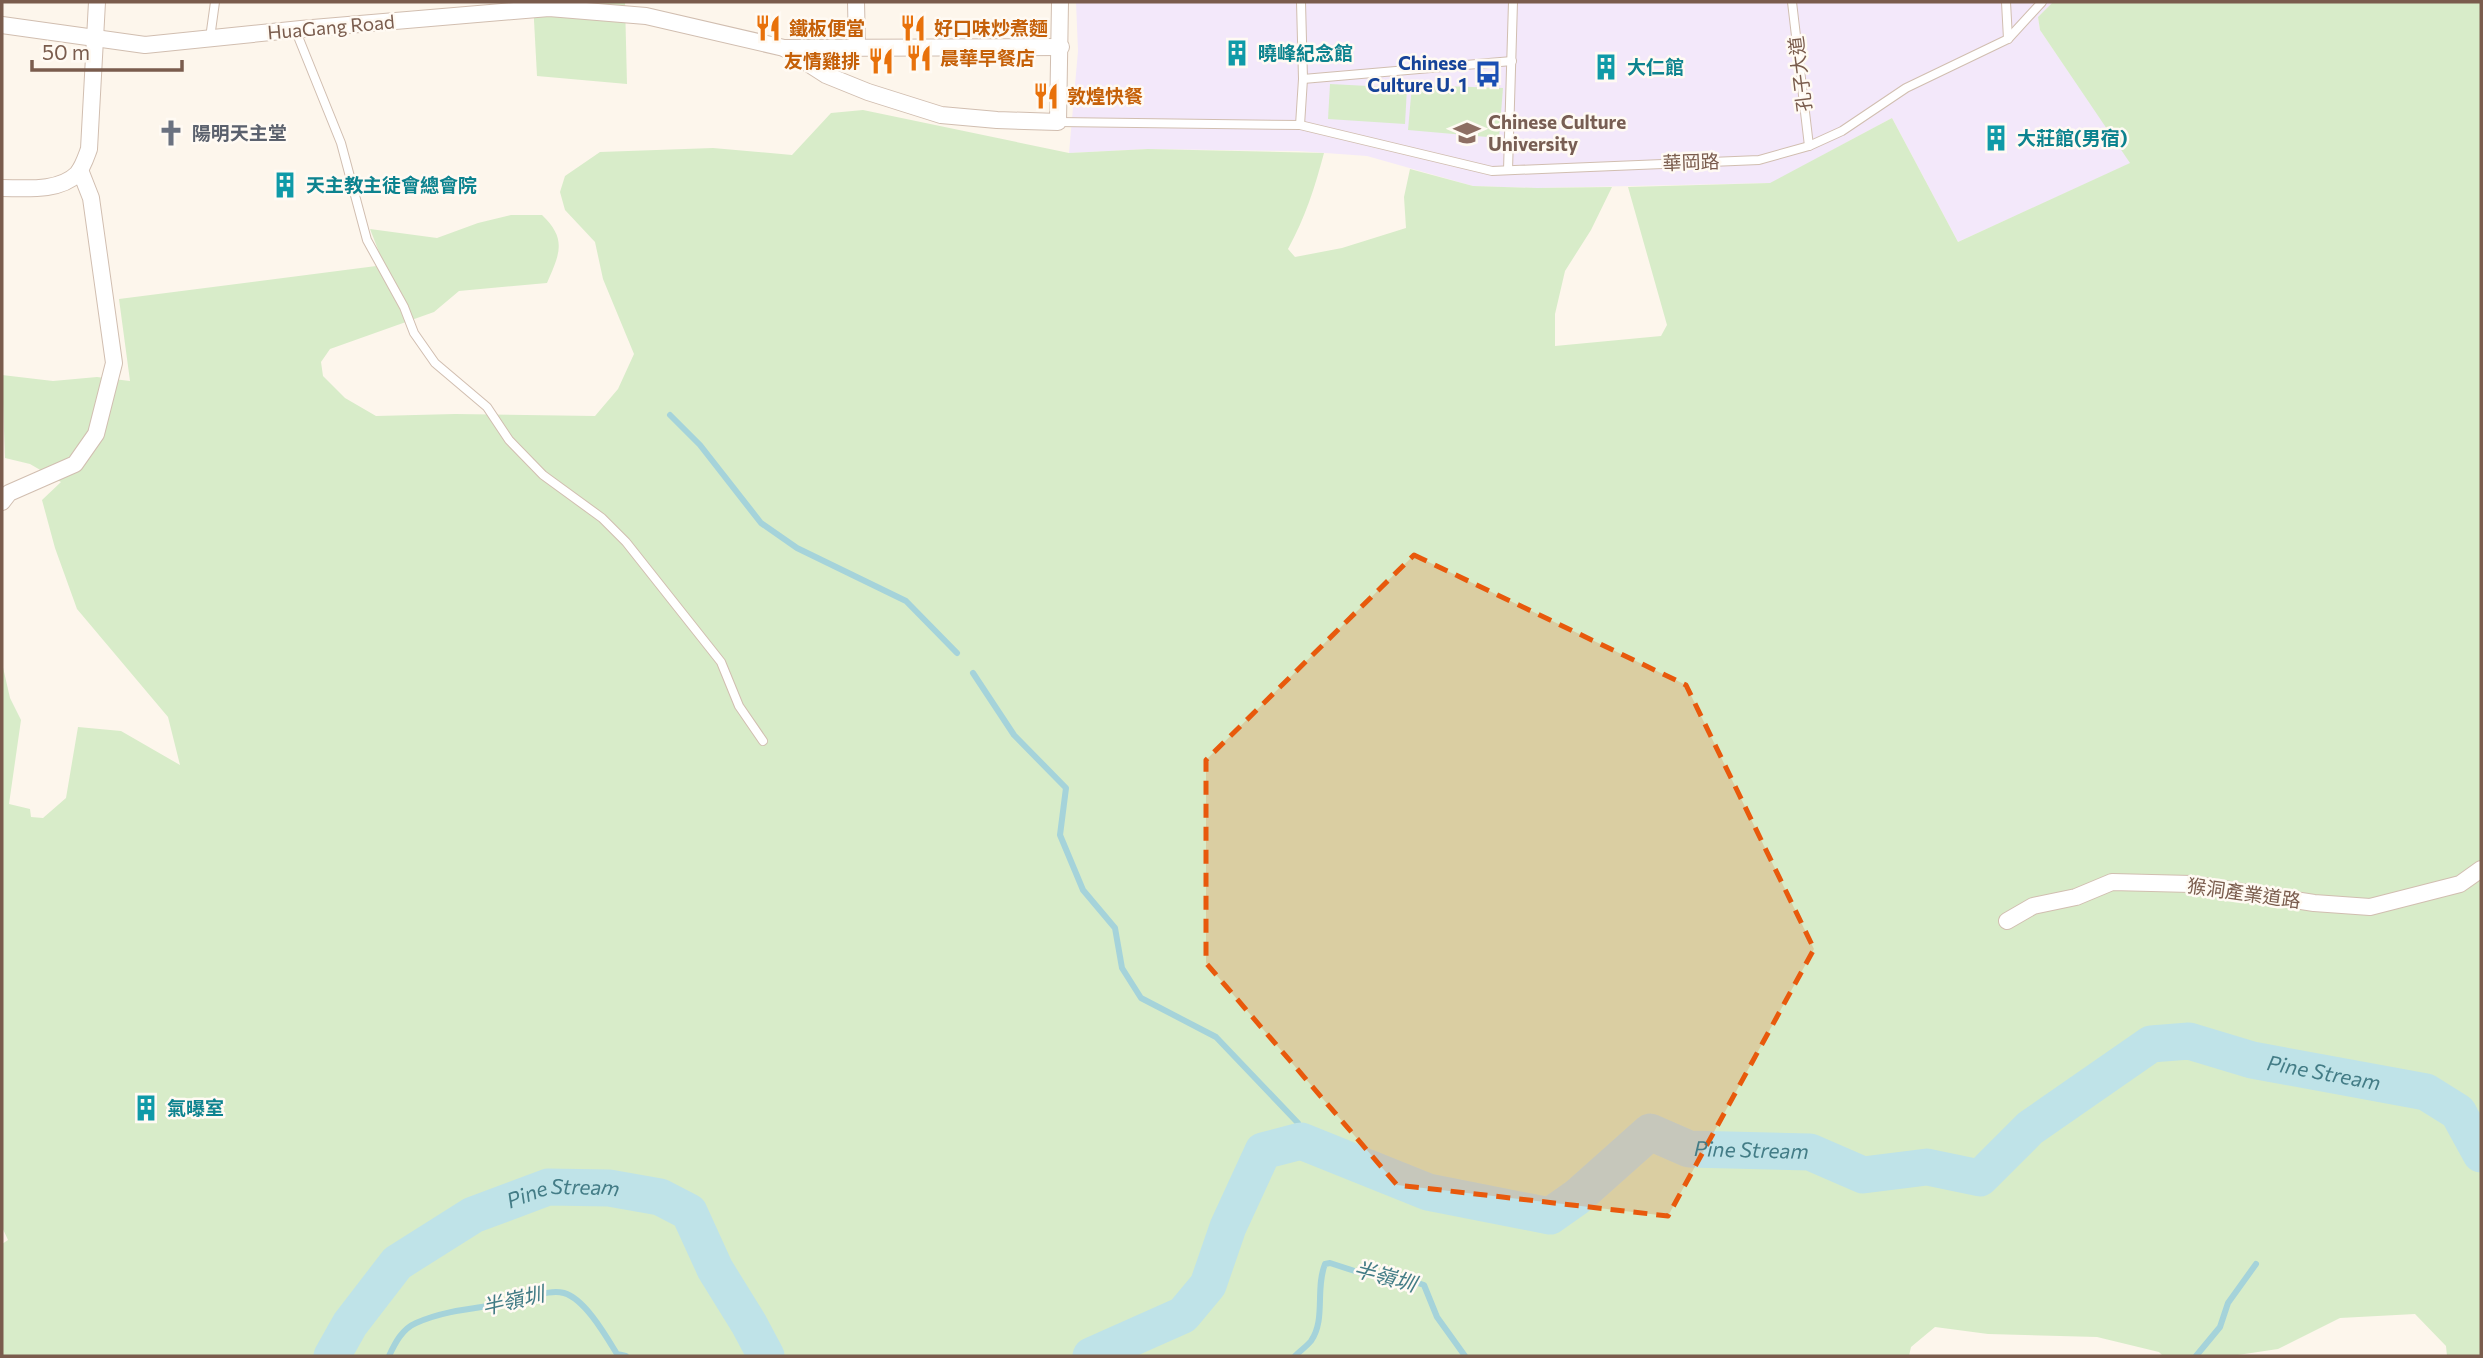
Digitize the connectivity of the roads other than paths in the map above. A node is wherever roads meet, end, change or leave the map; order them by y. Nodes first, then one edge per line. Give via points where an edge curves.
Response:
1 (97, 2) edge
2 (215, 2) edge
3 (856, 2) edge
4 (1060, 2) edge
5 (1301, 2) edge
6 (1513, 2) edge
7 (1792, 2) edge
8 (2006, 2) edge
9 (2042, 2) edge
10 (2, 25) edge
11 (295, 29) junction
12 (95, 37) junction
13 (210, 38) junction
14 (2008, 39) junction
15 (857, 47) junction
16 (1061, 47) junction
17 (784, 48) junction
18 (1512, 61) junction
19 (1303, 79) junction
20 (1058, 122) junction
21 (1300, 125) junction
22 (1809, 146) junction
23 (80, 170) junction
24 (1508, 170) junction
25 (2, 188) edge
26 (2, 502) edge
27 (763, 741) dead end
28 (2481, 869) edge
29 (2007, 921) dead end

1 - 12 street
2 - 13 lane
3 - 15 street
4 - 16 street
5 - 19 lane
6 - 18 lane
7 - 22 lane, 孔子大道
8 - 14 lane
9 - 14 lane, 華岡路
10 - 12 street, HuaGang Road
11 - 13 street, HuaGang Road
11 - 17 street, HuaGang Road via 549,8 646,16
11 - 27 lane via 341,143 367,240 414,333 435,363 487,407 509,440 542,475 626,541 721,662 739,706
12 - 13 street, HuaGang Road via 145,45
12 - 23 street via 89,149
14 - 22 lane, 華岡路 via 1915,83 1842,131
15 - 16 street
15 - 17 street
16 - 20 street
17 - 20 street, HuaGang Road via 826,75 940,115
18 - 19 lane
18 - 24 lane
19 - 21 lane
20 - 21 lane, 華岡路
21 - 24 lane, 華岡路 via 1492,171
22 - 24 lane, 華岡路 via 1759,160
23 - 25 street via 48,187
23 - 26 street via 91,198 114,363 96,434 75,464 9,493
28 - 29 street, 猴洞產業道路 via 2460,884 2370,907 2190,884 2112,883 2034,906

